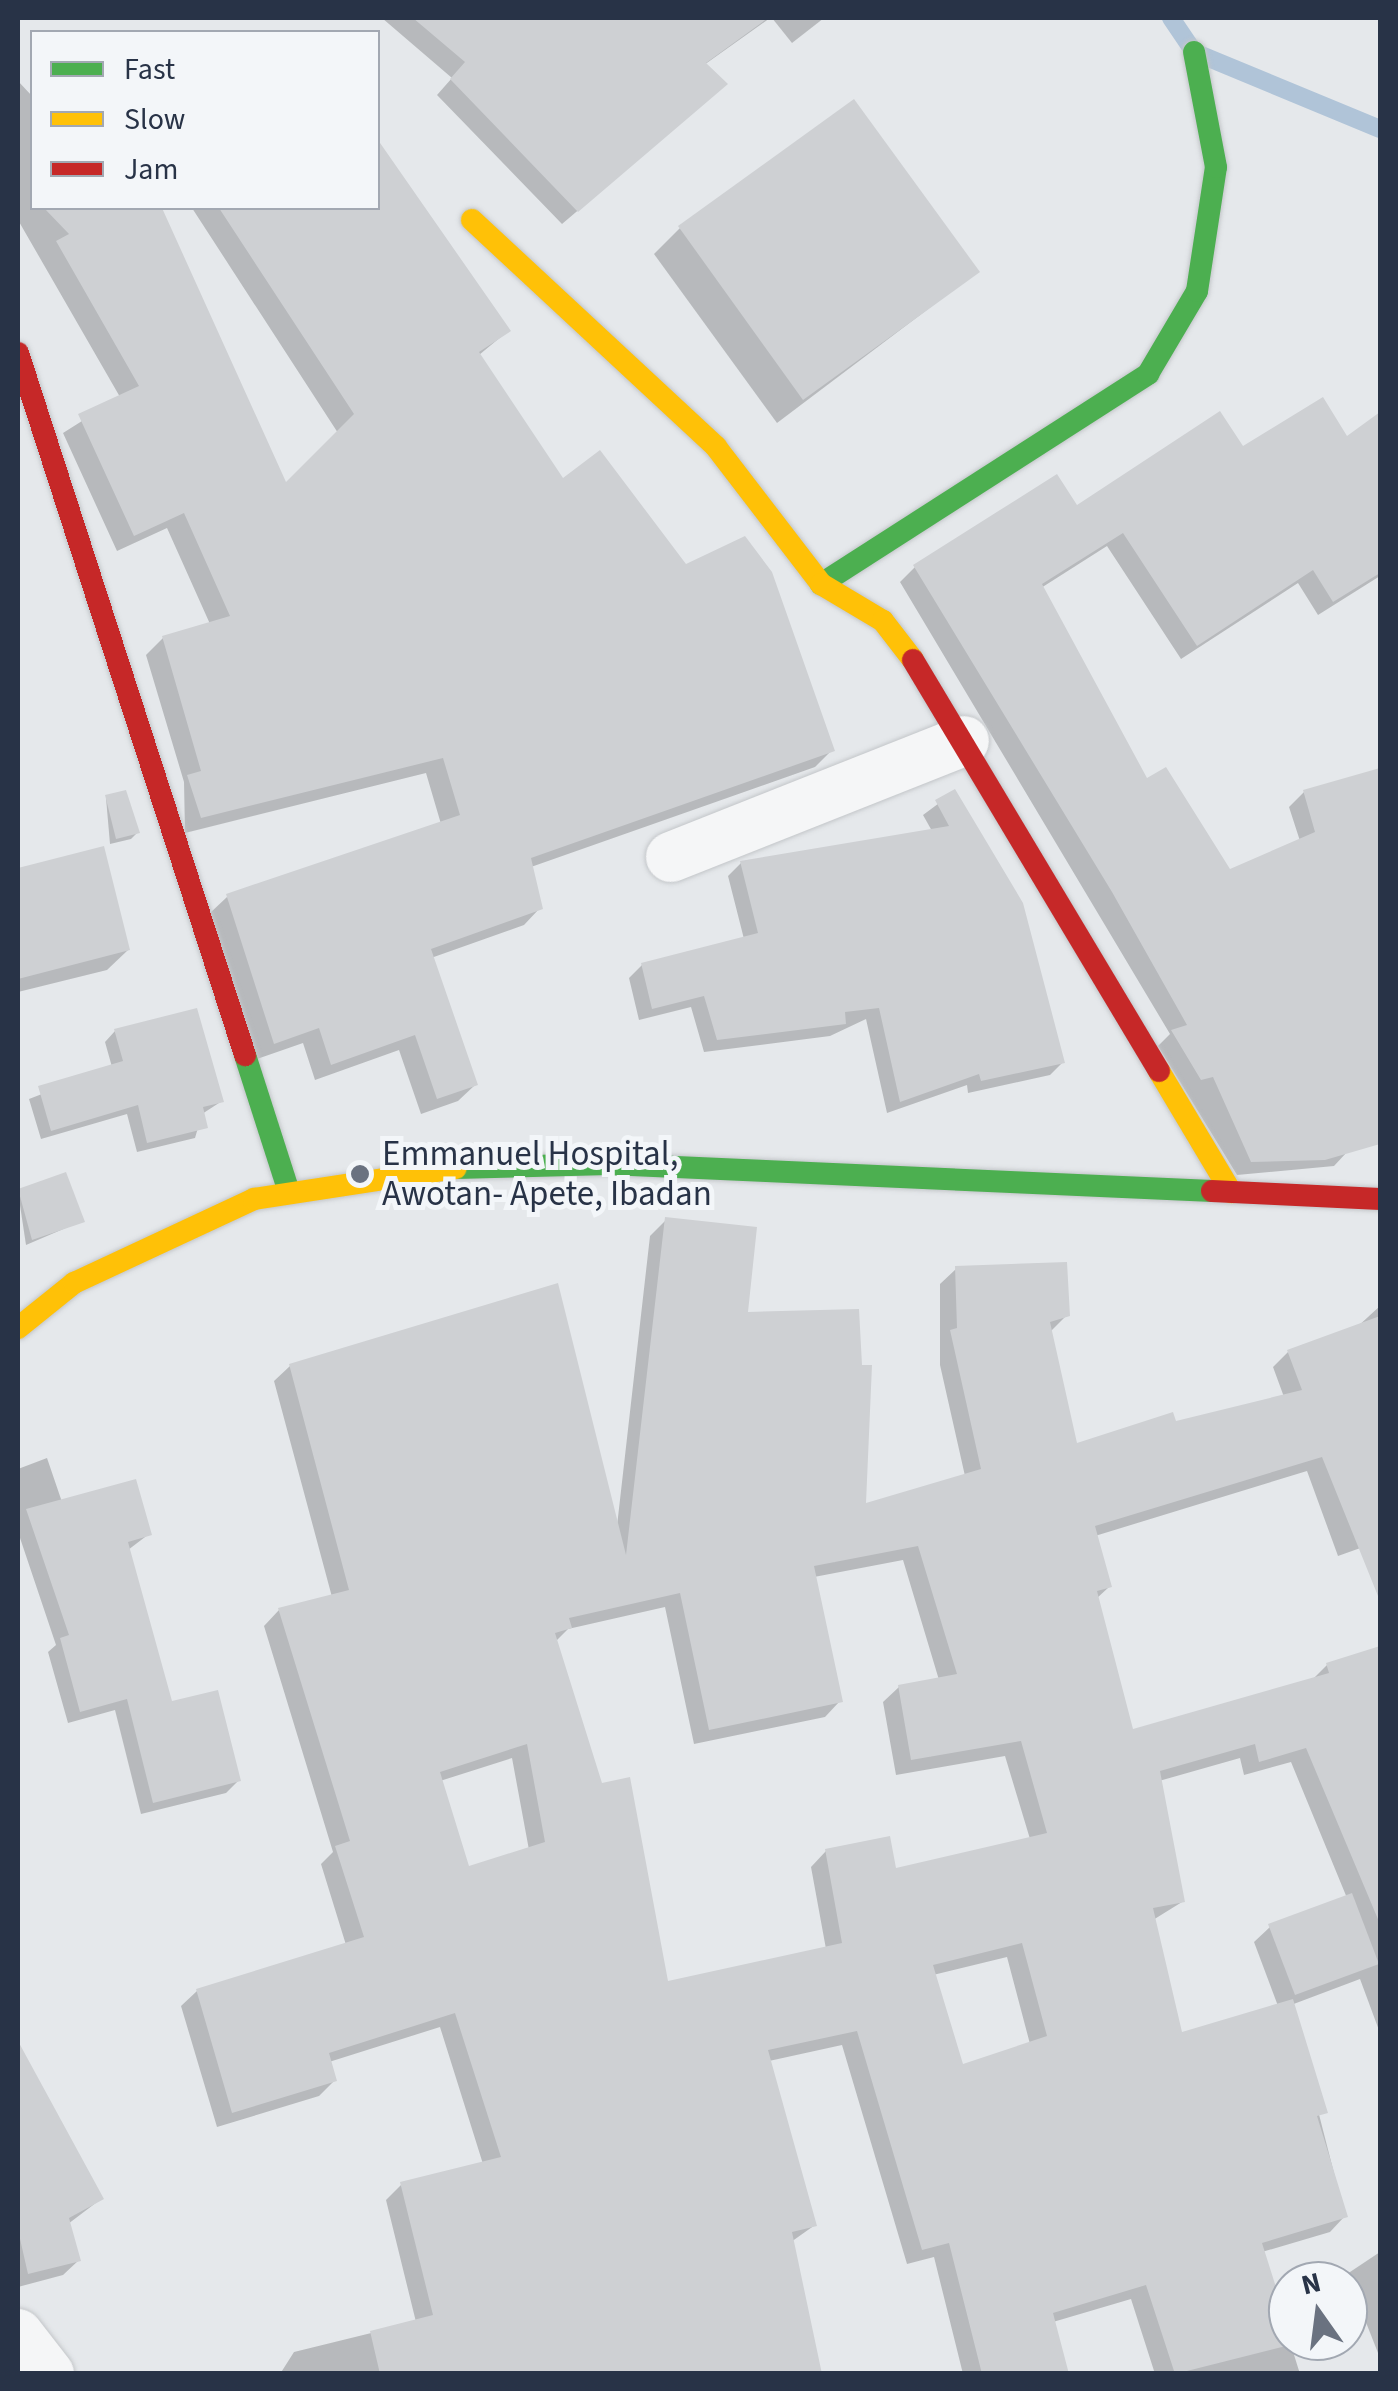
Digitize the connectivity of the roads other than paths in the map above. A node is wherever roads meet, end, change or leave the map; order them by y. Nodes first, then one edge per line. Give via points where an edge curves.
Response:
1 (1194, 52) dead end
2 (472, 220) dead end
3 (18, 353) edge
4 (821, 584) junction
5 (964, 741) junction
6 (671, 857) dead end
7 (289, 1192) junction
8 (1230, 1192) junction
9 (1380, 1199) edge
10 (18, 1328) edge
11 (18, 2334) edge
12 (49, 2374) edge

1 - 4 street via 1216,167 1196,291 1148,374
2 - 4 street via 716,447
3 - 7 street
4 - 5 street via 883,621
5 - 6 street
5 - 8 street
7 - 8 street via 402,1170 608,1164
7 - 10 street via 74,1284
8 - 9 street
11 - 12 street

